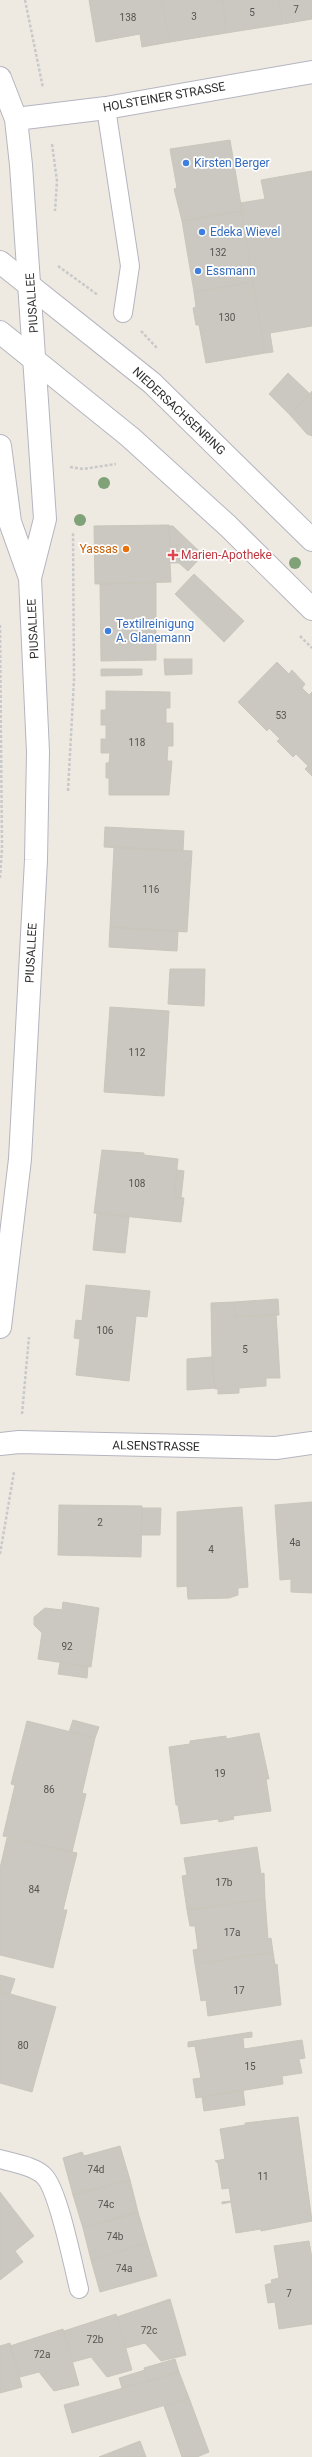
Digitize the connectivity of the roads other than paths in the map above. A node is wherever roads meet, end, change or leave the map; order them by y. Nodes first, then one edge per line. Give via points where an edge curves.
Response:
1 (312, 72) edge
2 (0, 78) edge
3 (106, 108) junction
4 (16, 119) junction
5 (0, 262) edge
6 (31, 287) junction
7 (123, 313) road end
8 (0, 332) edge
9 (36, 361) junction
10 (0, 453) edge
11 (312, 540) edge
12 (30, 578) junction
13 (312, 609) edge
14 (0, 1327) edge
15 (312, 1443) edge
16 (0, 1444) edge
17 (0, 2159) edge
18 (79, 2289) dead end

1 - 3 street, HOLSTEINER STRASSE
2 - 4 street, PIUSALLEE
3 - 4 street, HOLSTEINER STRASSE
3 - 7 lane via 130,266
4 - 6 street, PIUSALLEE
5 - 6 street, NIEDERSACHSENRING
6 - 9 street, PIUSALLEE
6 - 11 street, NIEDERSACHSENRING via 152,383
8 - 9 street
9 - 12 street, PIUSALLEE via 46,519
9 - 13 street via 130,437 228,526
10 - 12 street, PIUSALLEE via 10,522
12 - 14 street, PIUSALLEE via 38,752 36,860 20,1159
15 - 16 street, ALSENSTRASSE via 276,1448 19,1442
17 - 18 lane via 37,2170 46,2177 56,2201

